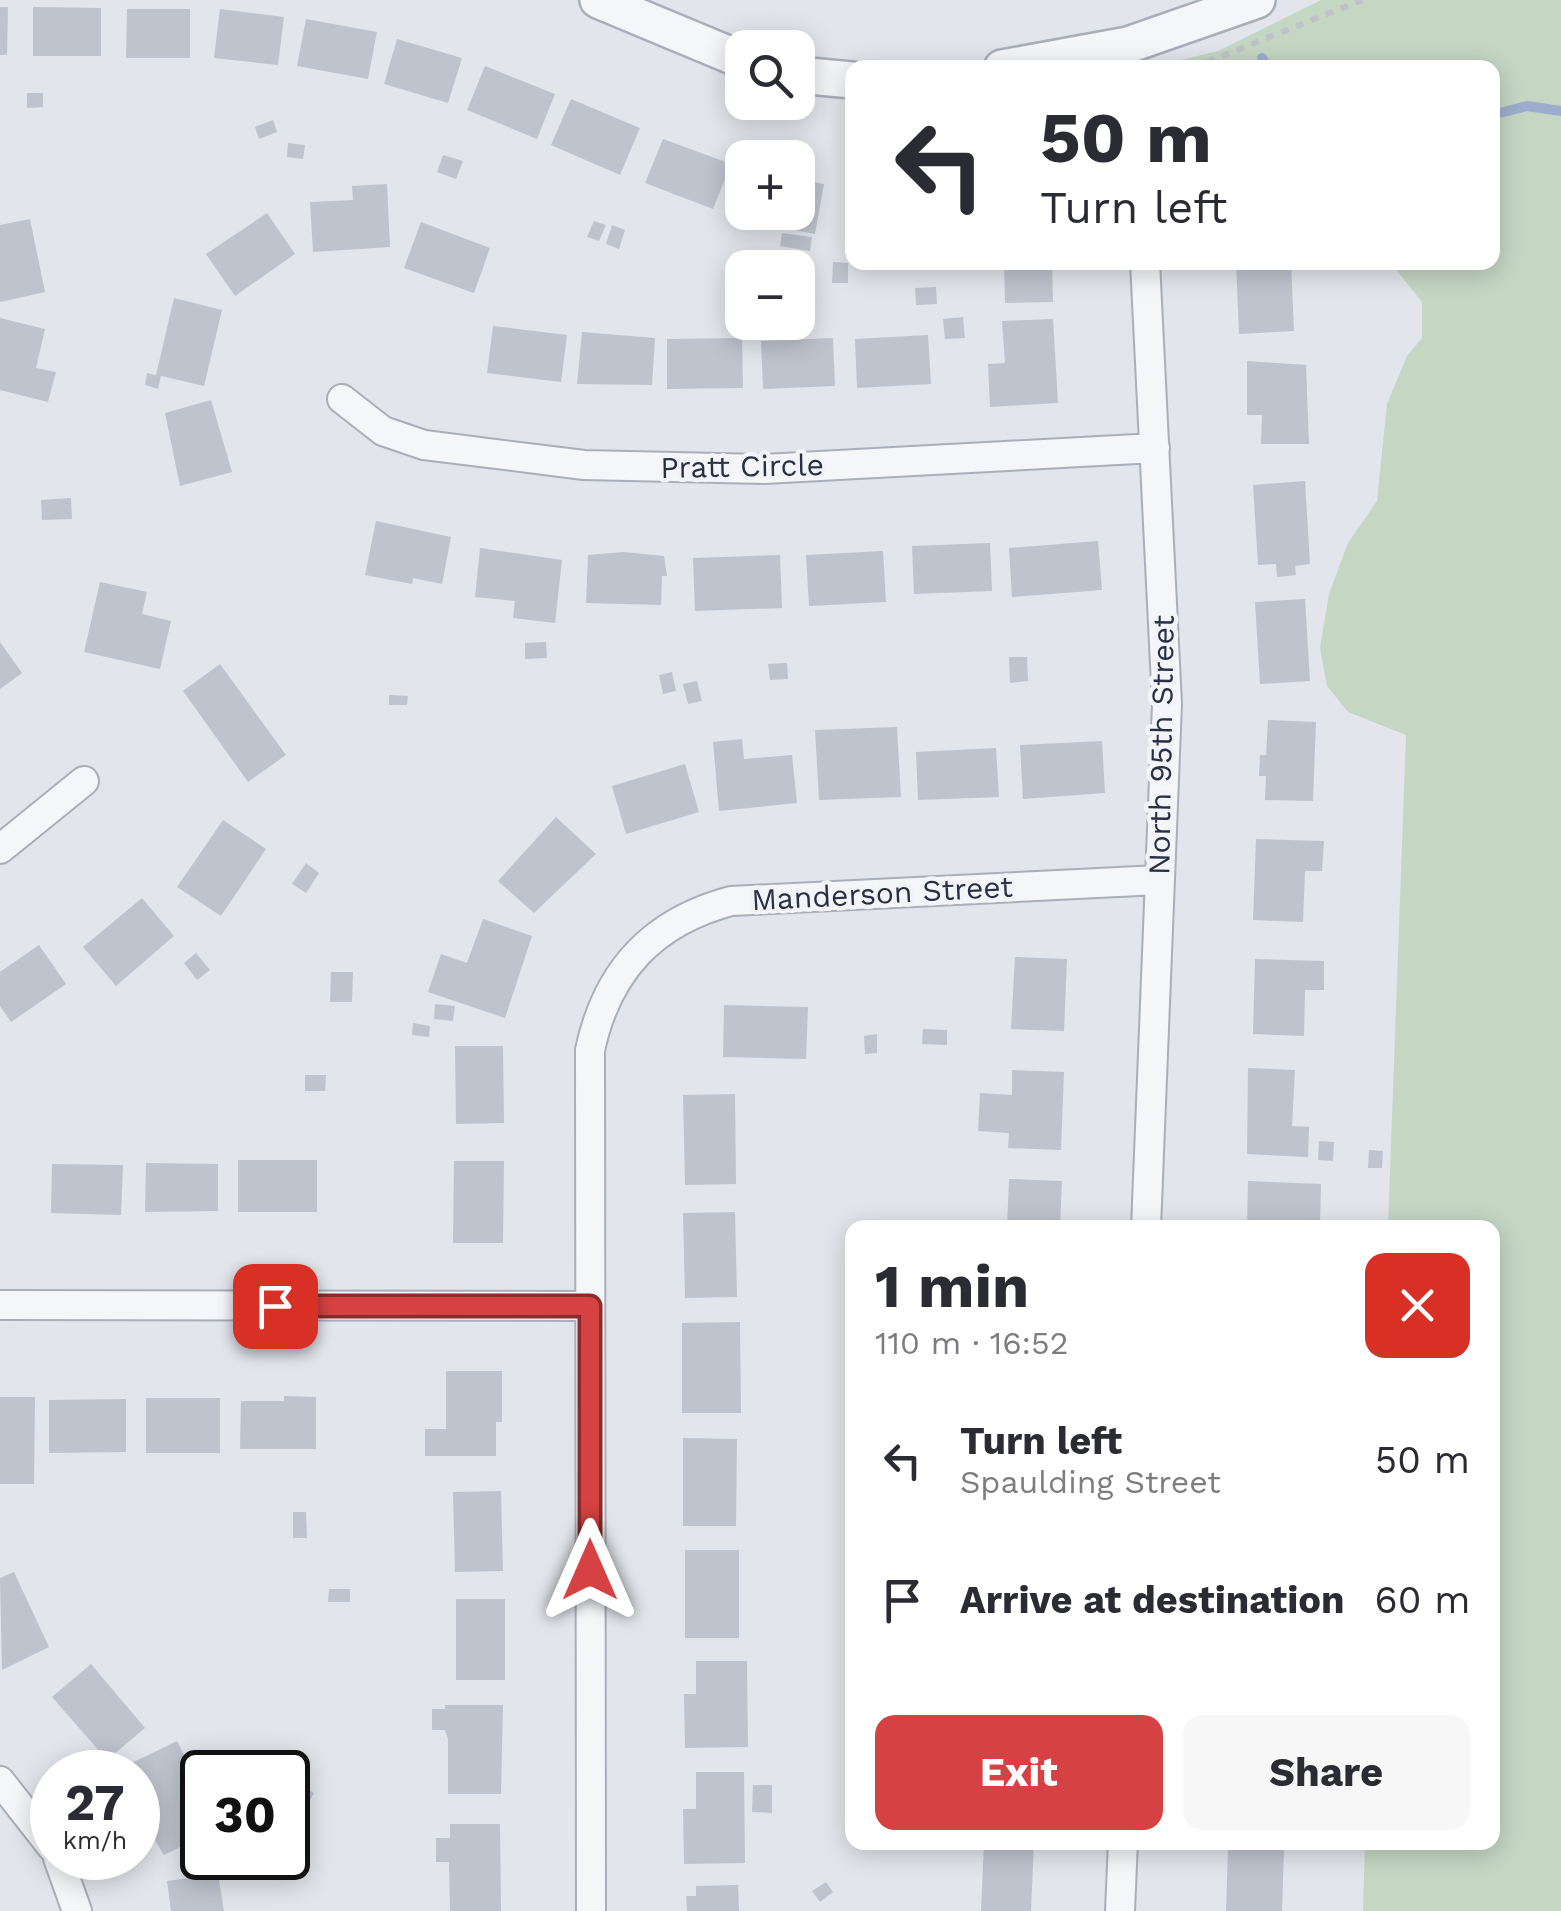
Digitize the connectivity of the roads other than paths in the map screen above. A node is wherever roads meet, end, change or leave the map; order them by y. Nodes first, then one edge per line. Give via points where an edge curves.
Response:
1 (598, 0) edge
2 (1257, 0) edge
3 (725, 53) edge
4 (1130, 56) edge
5 (1087, 60) edge
6 (815, 77) edge
7 (845, 79) edge
8 (1145, 270) edge
9 (342, 399) dead end
10 (1155, 448) junction
11 (84, 781) dead end
12 (0, 849) edge
13 (1159, 880) junction
14 (1146, 1220) edge
15 (0, 1305) edge
16 (590, 1306) junction
17 (0, 1781) edge
18 (30, 1819) edge
19 (1123, 1850) edge
20 (66, 1880) edge
21 (77, 1911) edge
22 (591, 1911) edge
23 (1120, 1911) edge

1 - 3 street
2 - 4 street
4 - 5 street
6 - 7 street
8 - 10 street, North 95th Street
9 - 10 street, Pratt Circle via 383,431 424,445 584,465 764,468
10 - 13 street, North 95th Street via 1167,704
11 - 12 street
13 - 14 street, North 95th Street
13 - 16 street, Manderson Street via 731,901 670,924 624,964 606,994 590,1050
15 - 16 street
16 - 22 street
17 - 18 street
19 - 23 street
20 - 21 street

